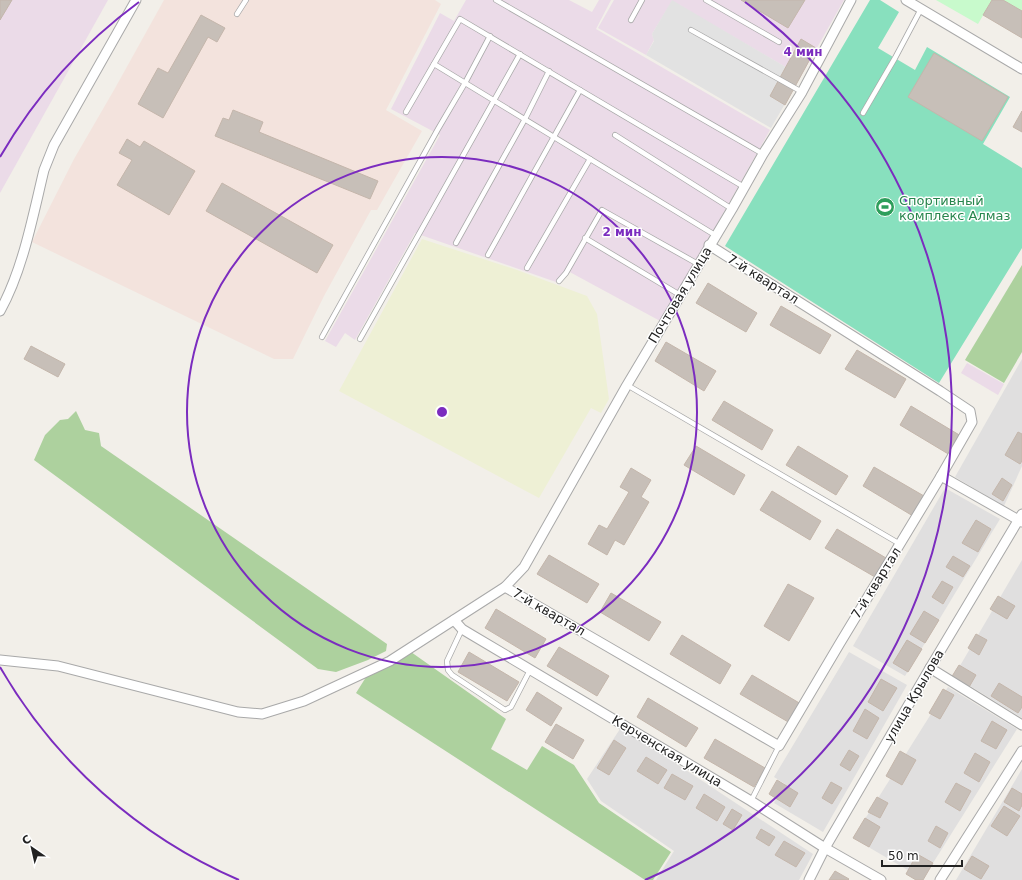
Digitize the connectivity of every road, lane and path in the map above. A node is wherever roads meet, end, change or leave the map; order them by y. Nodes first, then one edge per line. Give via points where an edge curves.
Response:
1 (136, 0) edge
2 (246, 0) edge
3 (496, 0) edge
4 (642, 0) edge
5 (706, 0) edge
6 (851, 0) edge
7 (906, 0) edge
8 (921, 9) junction
9 (237, 14) dead end
10 (631, 20) dead end
11 (691, 30) dead end
12 (490, 36) junction
13 (779, 42) dead end
14 (520, 54) junction
15 (434, 64) junction
16 (1022, 68) edge
17 (549, 71) junction
18 (465, 83) junction
19 (580, 90) junction
20 (802, 92) junction
21 (493, 100) junction
22 (406, 112) dead end
23 (863, 112) dead end
24 (525, 119) junction
25 (615, 135) dead end
26 (554, 137) junction
27 (763, 154) junction
28 (590, 158) junction
29 (744, 187) junction
30 (732, 208) junction
31 (715, 235) junction
32 (585, 238) junction
33 (456, 243) dead end
34 (709, 245) junction
35 (488, 255) dead end
36 (698, 264) junction
37 (527, 268) dead end
38 (559, 281) dead end
39 (680, 295) junction
40 (0, 311) edge
41 (322, 337) dead end
42 (360, 339) dead end
43 (626, 385) junction
44 (942, 476) junction
45 (1021, 519) edge
46 (900, 544) junction
47 (504, 587) junction
48 (454, 620) junction
49 (462, 629) junction
50 (0, 660) edge
51 (930, 668) junction
52 (530, 670) junction
53 (1022, 725) edge
54 (779, 746) junction
55 (1022, 752) edge
56 (752, 801) junction
57 (825, 848) junction
58 (809, 880) edge
59 (881, 880) edge
60 (940, 880) edge

1 - 40 street via 54,145 44,170 24,251
2 - 9 lane
3 - 27 lane
4 - 10 lane
5 - 13 lane
6 - 20 street, Почтовая улица
7 - 8 street
8 - 16 street
8 - 23 lane
11 - 20 lane
12 - 14 lane
12 - 15 lane via 460,19
12 - 18 lane
14 - 17 lane
14 - 21 lane
15 - 18 lane
15 - 22 lane
17 - 19 lane
17 - 24 lane
18 - 21 lane
18 - 41 lane
19 - 26 lane
19 - 29 lane
20 - 27 street, Почтовая улица
21 - 24 lane
21 - 42 lane
24 - 26 lane
24 - 33 lane
25 - 30 lane
26 - 28 lane
26 - 35 lane
27 - 29 street, Почтовая улица
28 - 31 lane
28 - 37 lane
29 - 30 street, Почтовая улица
30 - 31 street, Почтовая улица
31 - 34 street, Почтовая улица
32 - 36 lane via 602,210
32 - 38 lane
32 - 39 lane
34 - 36 street, Почтовая улица
34 - 44 street, 7-й квартал via 970,411 972,422
36 - 39 street, Почтовая улица
39 - 43 street, Почтовая улица
43 - 46 lane
43 - 47 street, Почтовая улица via 524,567
44 - 45 street
44 - 46 street, 7-й квартал
45 - 51 street, улица Крылова
46 - 54 street, 7-й квартал
47 - 48 street, Почтовая улица
47 - 54 street, 7-й квартал
48 - 49 street, Керченская улица
48 - 50 street, Почтовая улица via 390,661 304,701 262,714 238,712 58,666
49 - 52 street, Керченская улица
49 - 52 lane via 447,661 448,670 505,710 512,707
51 - 53 street
51 - 57 street, улица Крылова
52 - 56 street, Керченская улица
54 - 56 lane
55 - 60 street
56 - 57 street, Керченская улица
57 - 58 street, улица Крылова
57 - 59 street, Керченская улица

